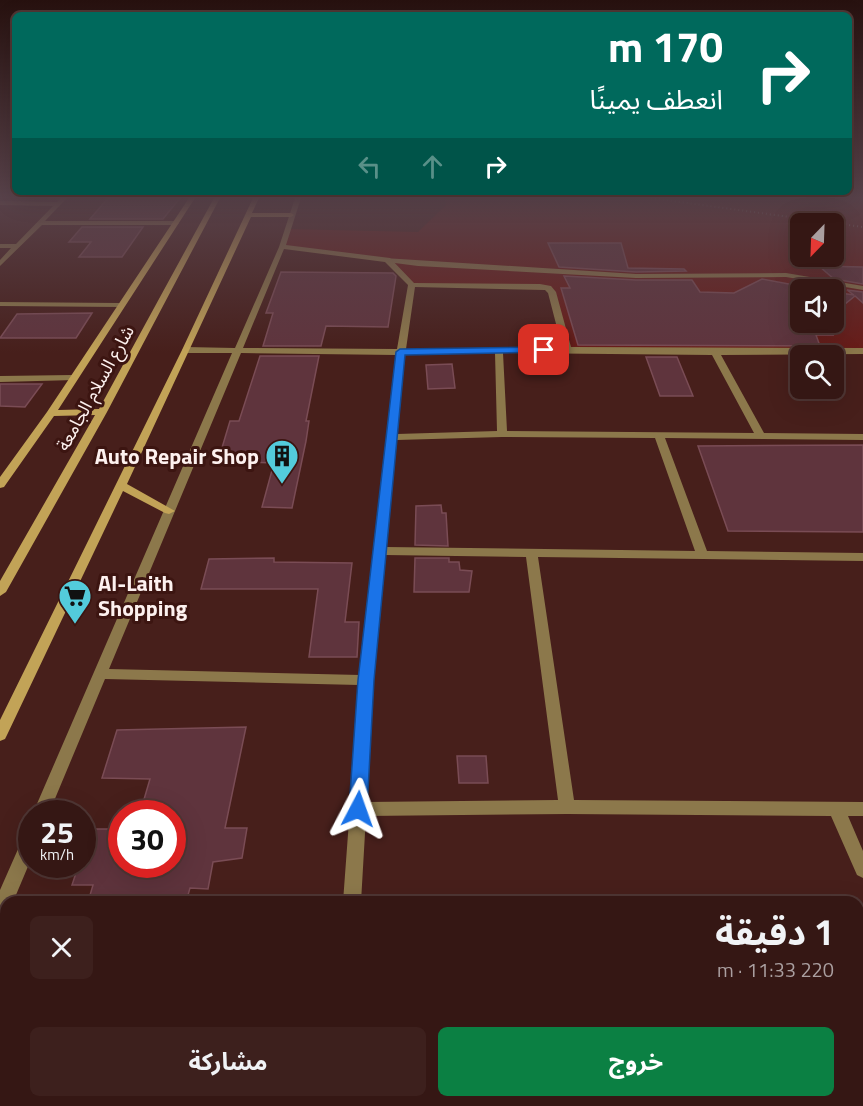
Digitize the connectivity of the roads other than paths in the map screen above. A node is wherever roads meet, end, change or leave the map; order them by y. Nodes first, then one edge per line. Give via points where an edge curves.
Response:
1 (14, 250) edge
2 (158, 250) edge
3 (189, 250) edge
4 (231, 250) edge
5 (281, 250) edge
6 (296, 250) edge
7 (387, 260) junction
8 (0, 264) edge
9 (412, 285) junction
10 (863, 288) edge
11 (0, 304) edge
12 (120, 305) junction
13 (238, 349) junction
14 (186, 350) junction
15 (499, 350) junction
16 (567, 350) junction
17 (863, 351) edge
18 (400, 352) junction
19 (715, 352) junction
20 (0, 378) edge
21 (72, 378) junction
22 (102, 412) junction
23 (51, 413) junction
24 (501, 434) junction
25 (659, 436) junction
26 (863, 436) edge
27 (393, 437) junction
28 (761, 437) junction
29 (0, 485) edge
30 (121, 485) junction
31 (169, 511) junction
32 (379, 551) junction
33 (532, 554) junction
34 (703, 556) junction
35 (863, 557) edge
36 (0, 592) edge
37 (99, 674) junction
38 (366, 680) junction
39 (0, 735) edge
40 (46, 800) edge
41 (567, 807) junction
42 (358, 809) junction
43 (863, 809) edge
44 (837, 810) junction
45 (18, 869) edge
46 (863, 870) edge
47 (6, 896) edge
48 (352, 896) edge

1 - 8 street
2 - 12 main road
3 - 22 main road, شارع السلام الجامعة
4 - 14 main road
5 - 13 street
6 - 7 street
7 - 9 street
7 - 10 street via 636,276 786,275
9 - 16 street via 548,288
9 - 18 street
11 - 12 street
12 - 21 main road
13 - 14 street
13 - 18 street
13 - 31 street
14 - 30 main road
15 - 16 street
15 - 18 street
15 - 24 street
16 - 19 street
17 - 19 street
18 - 27 street
19 - 28 street
20 - 21 street
21 - 23 main road
22 - 23 main road
22 - 36 main road, شارع السلام الجامعة
23 - 29 main road
24 - 25 street
24 - 27 street
25 - 28 street
25 - 34 street
26 - 28 street
27 - 32 street
30 - 31 main road
30 - 39 main road
31 - 37 street
32 - 33 street
32 - 38 street
33 - 34 street
33 - 41 street
34 - 35 street
37 - 38 street
37 - 40 street
38 - 42 street
41 - 42 street
41 - 44 street
42 - 48 street
43 - 44 street
44 - 46 street
45 - 47 street

